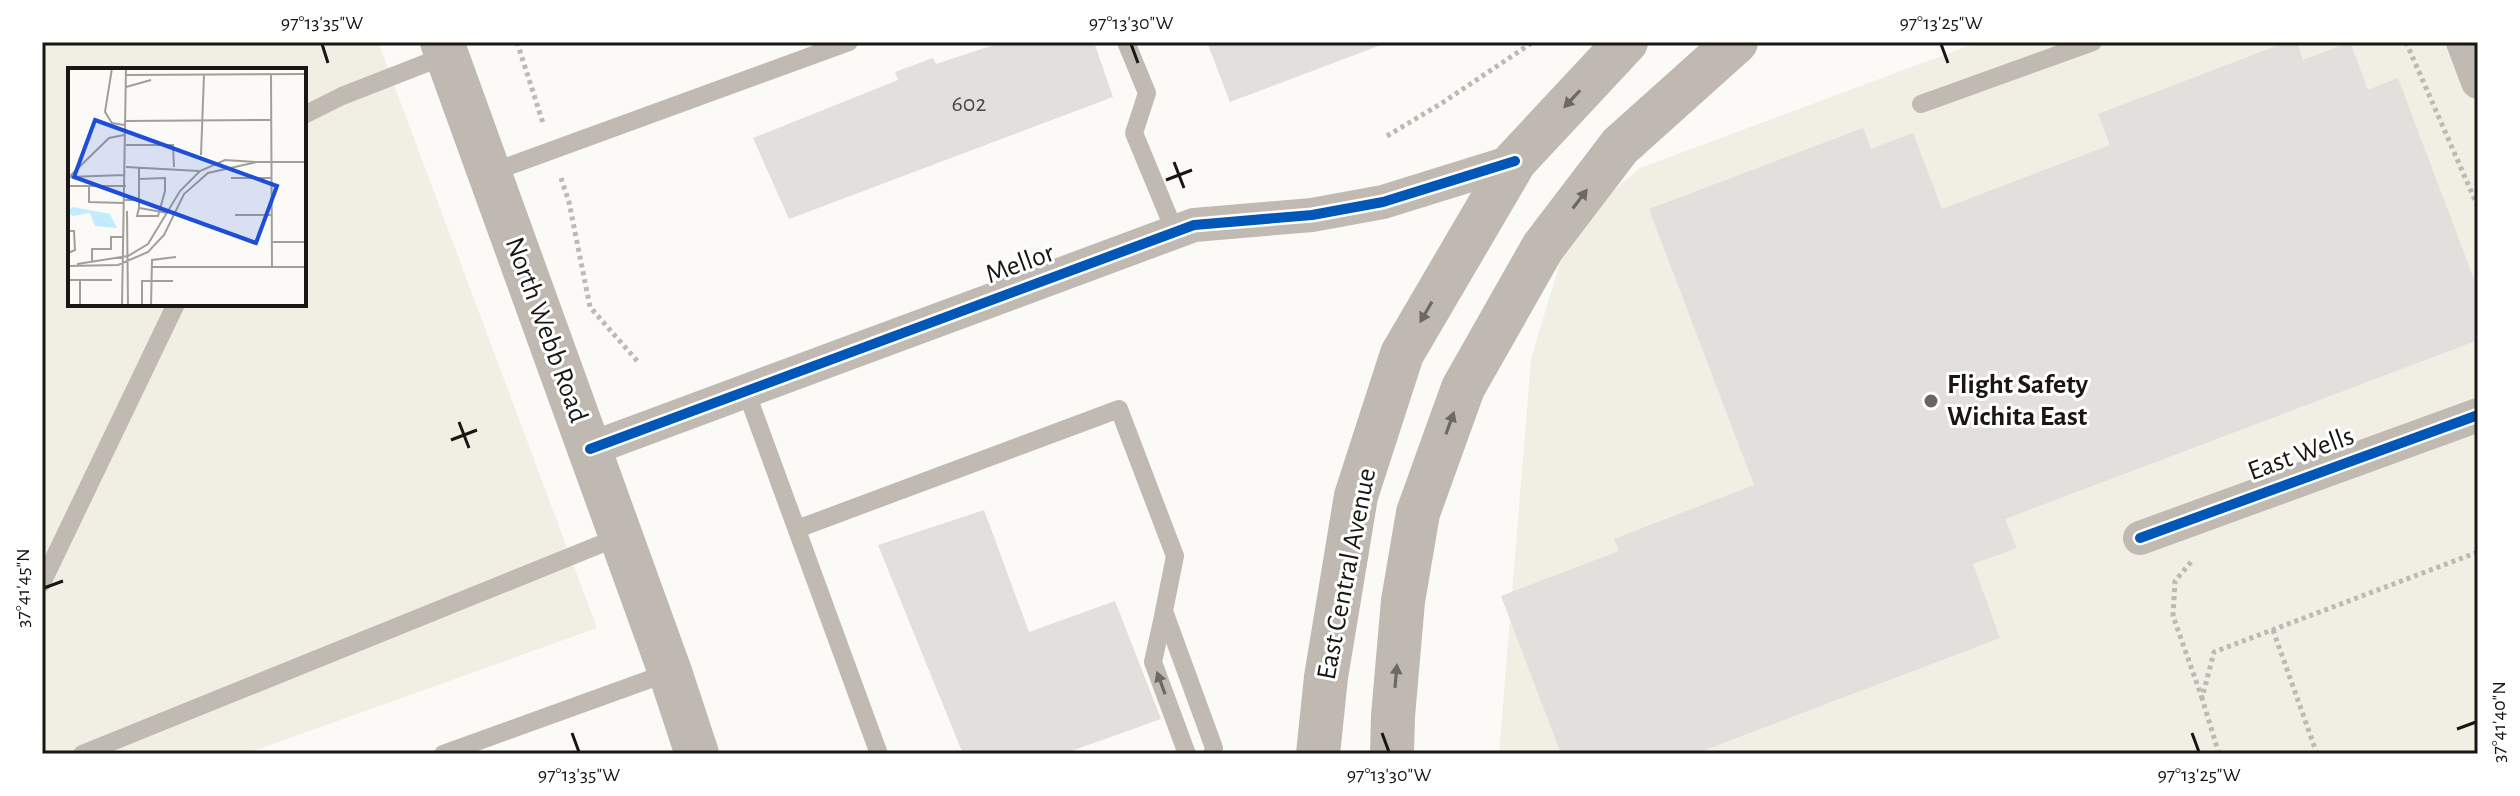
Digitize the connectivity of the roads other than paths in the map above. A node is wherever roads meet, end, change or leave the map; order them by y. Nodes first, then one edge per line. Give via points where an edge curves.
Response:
1 (849, 42) edge
2 (1126, 42) edge
3 (1626, 42) edge
4 (1736, 42) edge
5 (2093, 42) edge
6 (2463, 42) edge
7 (444, 48) edge
8 (2478, 82) edge
9 (1921, 104) dead end
10 (306, 114) edge
11 (1498, 167) junction
12 (490, 173) junction
13 (1175, 232) junction
14 (175, 306) edge
15 (746, 391) junction
16 (2478, 415) edge
17 (590, 449) junction
18 (797, 529) junction
19 (621, 536) junction
20 (2140, 538) dead end
21 (42, 583) edge
22 (1164, 611) junction
23 (670, 672) junction
24 (82, 754) edge
25 (443, 754) edge
26 (697, 754) edge
27 (879, 754) edge
28 (1187, 754) edge
29 (1212, 754) edge
30 (1318, 754) edge
31 (1392, 754) edge

1 - 12 lane
2 - 13 lane via 1147,93 1134,133
3 -> 11 main road, East Central Avenue
31 -> 4 main road, East Central Avenue via 1403,601 1418,513 1463,388 1543,247 1620,146
5 - 9 lane
6 - 8 street
7 - 10 lane
7 - 12 main road, North Webb Road
11 - 13 street, Mellor via 1383,202 1312,215 1194,225
11 -> 30 main road, East Central Avenue via 1402,354 1356,496
12 - 17 main road, North Webb Road
13 - 15 street, Mellor
14 - 21 lane
15 - 17 street, Mellor
15 - 18 lane
16 - 20 street, East Wells
17 - 19 main road, North Webb Road
18 - 22 lane via 1119,409 1175,556
18 - 27 lane
19 - 23 main road, North Webb Road
19 - 24 lane
28 -> 22 lane via 1153,662
22 - 29 lane
23 - 25 lane
23 - 26 main road, North Webb Road

